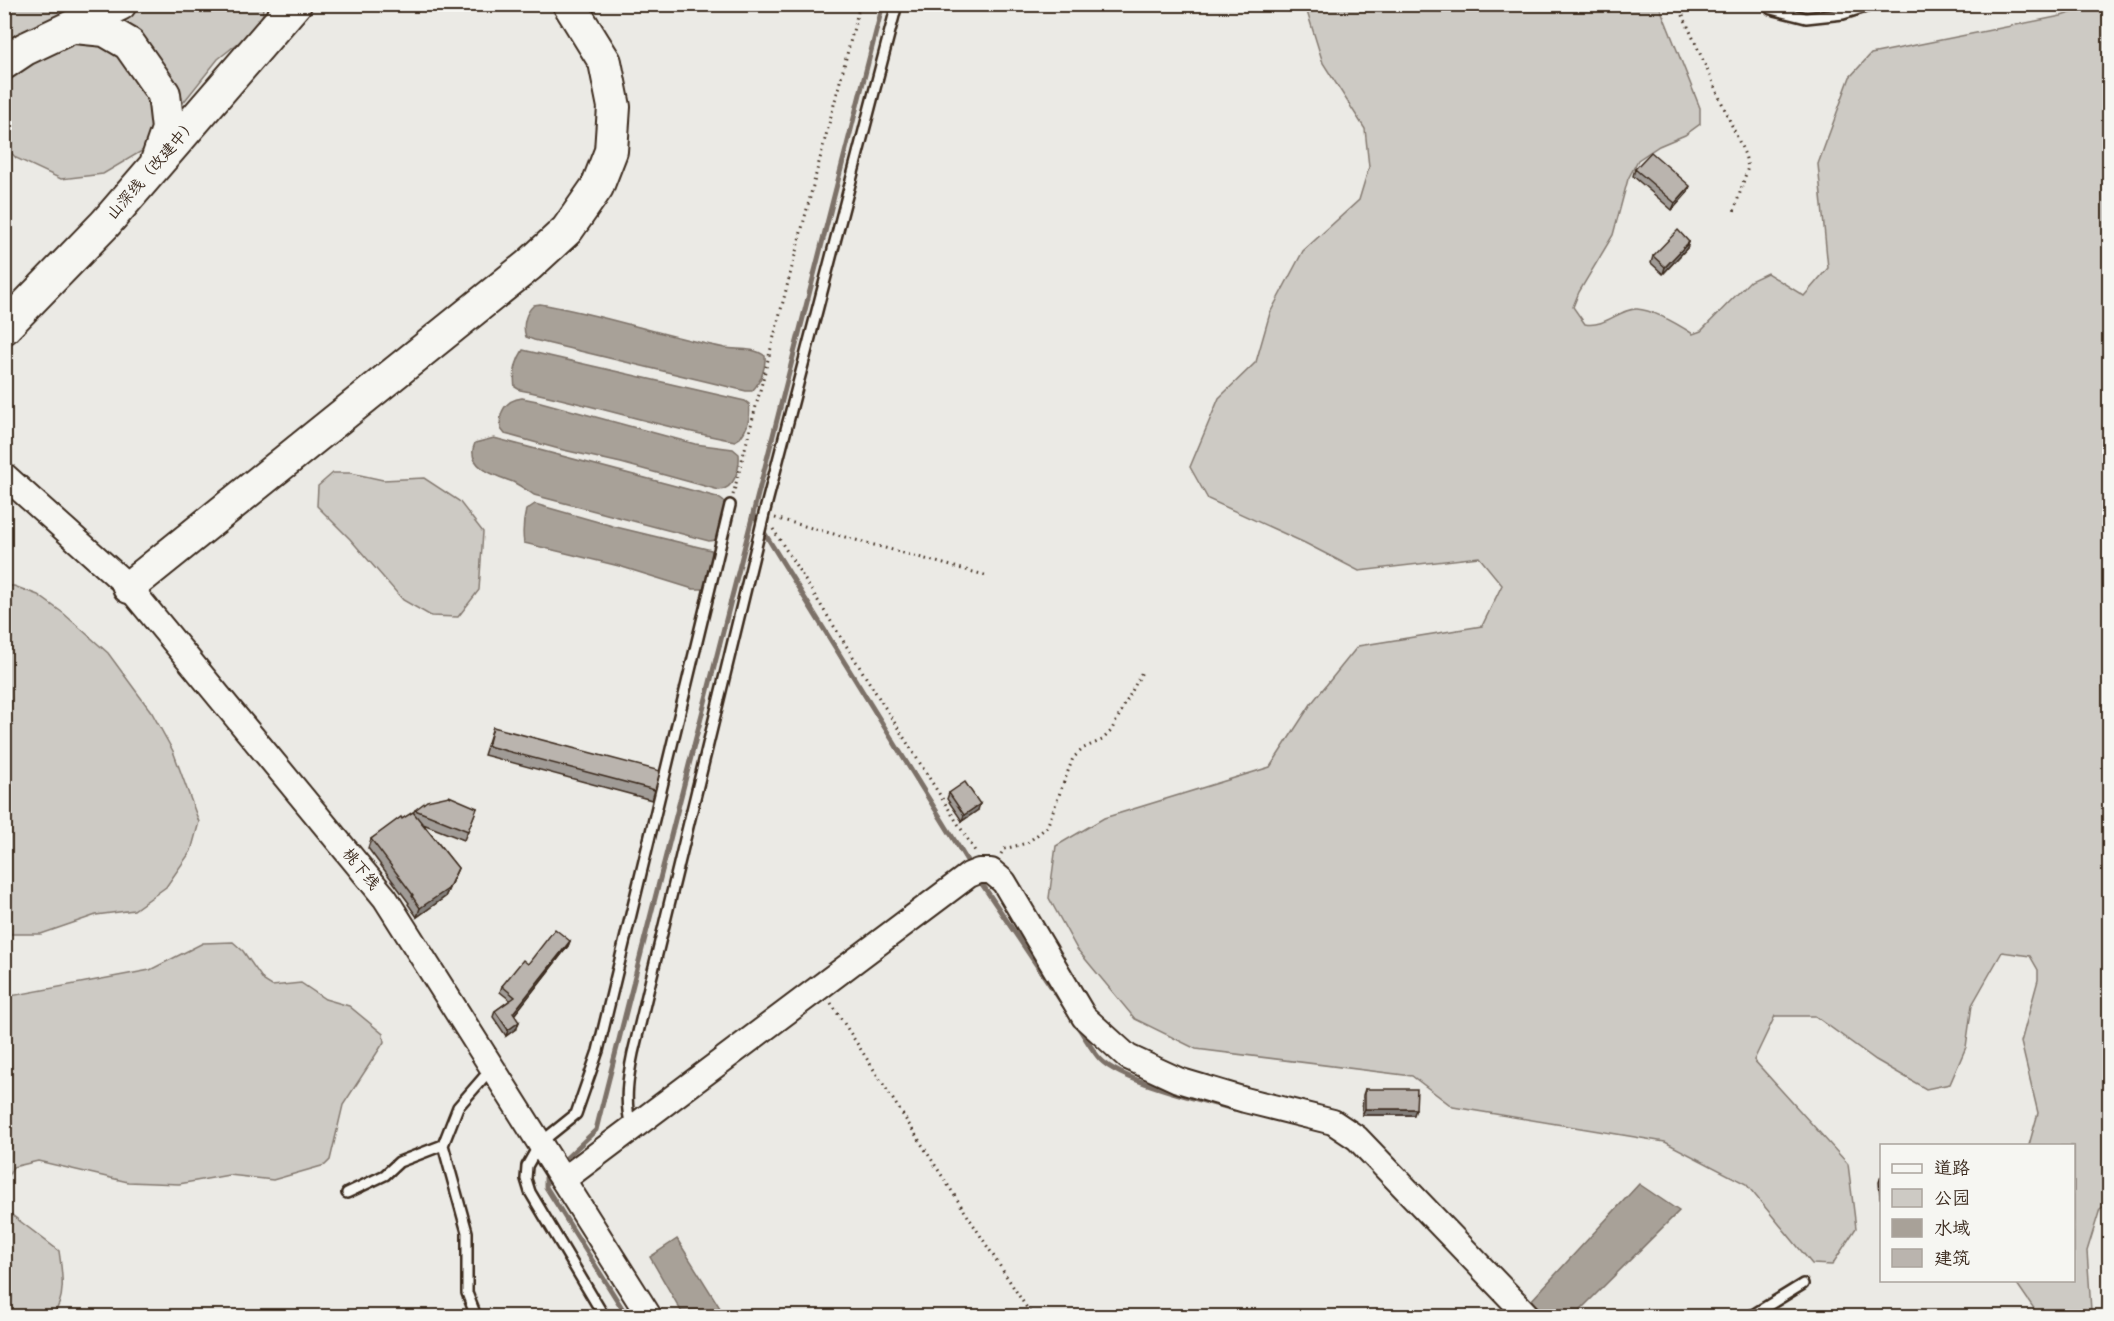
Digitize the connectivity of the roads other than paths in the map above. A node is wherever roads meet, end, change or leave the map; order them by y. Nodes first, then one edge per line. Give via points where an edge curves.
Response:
1 (120, 4) edge
2 (295, 4) edge
3 (569, 4) edge
4 (897, 4) edge
5 (1766, 4) edge
6 (1875, 4) edge
7 (75, 27) junction
8 (4, 63) edge
9 (154, 167) junction
10 (4, 328) edge
11 (4, 475) edge
12 (730, 505) road end
13 (129, 587) junction
14 (492, 1068) junction
15 (631, 1128) junction
16 (540, 1143) junction
17 (443, 1145) junction
18 (563, 1180) junction
19 (347, 1193) dead end
20 (1803, 1284) dead end
21 (602, 1313) dead end
22 (476, 1317) edge
23 (649, 1317) edge
24 (1528, 1317) edge
25 (1751, 1317) edge

1 - 7 highway
2 - 9 highway, 山深线（改建中）
3 - 13 highway via 605,62 614,107 611,151 597,187 567,230 529,265
4 - 15 lane via 764,514 633,1053 627,1110
5 - 6 lane via 1771,9 1806,18 1843,14
7 - 8 highway
7 - 9 highway via 105,30 129,44 164,94 168,129
9 - 10 highway, 山深线（改建中） via 105,224
11 - 13 street, 桃下线
12 - 16 lane via 598,1051 576,1114
13 - 14 street, 桃下线 via 385,898
14 - 16 street, 桃下线
14 - 17 lane via 458,1107
15 - 18 street
15 - 24 street via 969,874 992,871 1004,882 1084,1017 1128,1057 1178,1080 1341,1127 1357,1138
16 - 18 street, 桃下线
16 - 21 lane via 527,1166 530,1192
17 - 19 lane via 399,1162 385,1175
17 - 22 lane via 467,1232 467,1293
18 - 23 street, 桃下线
20 - 25 lane

